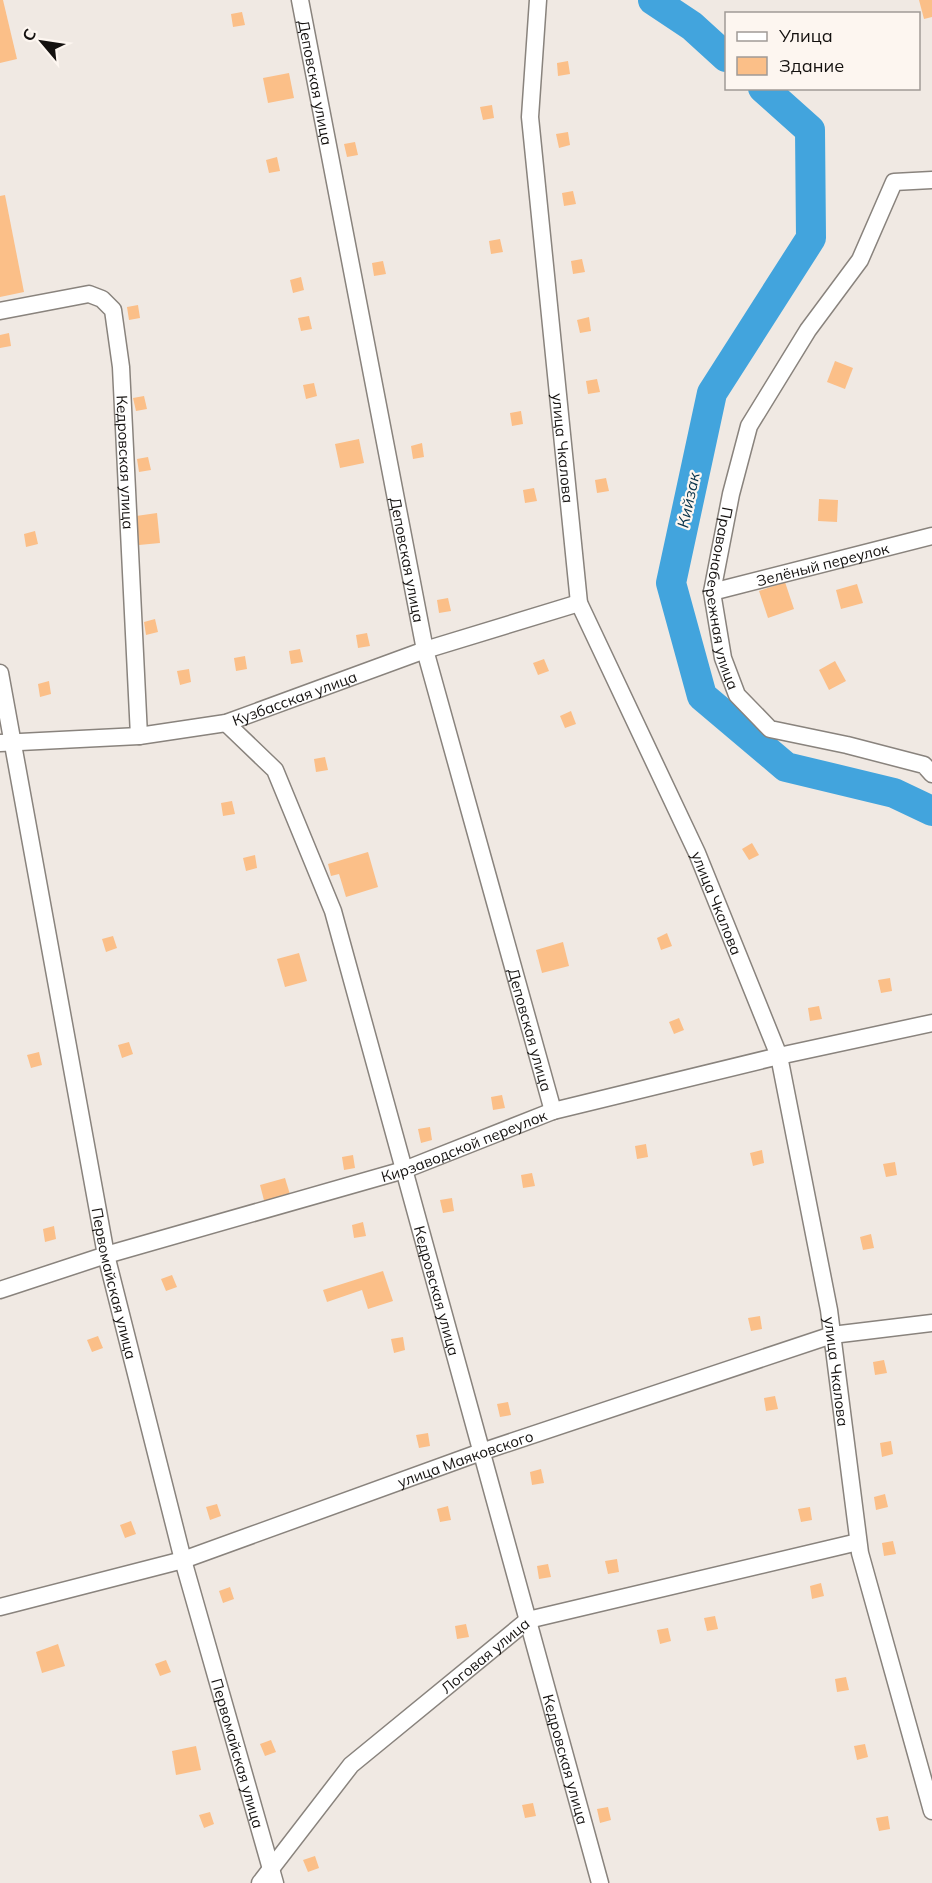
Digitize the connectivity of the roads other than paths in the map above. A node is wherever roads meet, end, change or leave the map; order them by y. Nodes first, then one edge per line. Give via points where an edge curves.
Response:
1 (300, 0) edge
2 (538, 0) edge
3 (932, 180) edge
4 (0, 311) edge
5 (932, 536) edge
6 (712, 592) junction
7 (579, 603) junction
8 (425, 650) junction
9 (0, 673) edge
10 (226, 723) junction
11 (139, 736) junction
12 (6, 742) edge
13 (932, 774) edge
14 (932, 1023) edge
15 (779, 1056) junction
16 (554, 1111) junction
17 (404, 1170) junction
18 (106, 1255) junction
19 (0, 1290) edge
20 (932, 1323) edge
21 (832, 1335) junction
22 (481, 1452) junction
23 (858, 1542) junction
24 (183, 1560) junction
25 (0, 1607) edge
26 (528, 1620) junction
27 (927, 1780) edge
28 (932, 1811) edge
29 (273, 1876) edge
30 (260, 1883) edge
31 (600, 1883) edge

1 - 8 street, Деповская улица
2 - 7 street, улица Чкалова via 530,117
3 - 6 street, Правонабережная улица via 894,182 860,260 808,330 749,426
4 - 11 street, Кедровская улица via 89,294 102,299 113,310 121,368
5 - 6 street, Зелёный переулок
6 - 13 street, Правонабережная улица via 723,658 737,695 770,729 924,765
7 - 8 street, Кузбасская улица
7 - 15 street, улица Чкалова via 697,854
8 - 10 street, Кузбасская улица
8 - 16 street, Деповская улица
9 - 12 street, Первомайская улица
10 - 11 street, Кузбасская улица
10 - 17 street, Кедровская улица via 275,770 333,911
11 - 12 street, Кузбасская улица
12 - 18 street, Первомайская улица
14 - 15 street, Кирзаводской переулок
15 - 16 street, Кирзаводской переулок
15 - 21 street, улица Чкалова
16 - 17 street, Кирзаводской переулок
17 - 18 street, Кирзаводской переулок
17 - 22 street, Кедровская улица
18 - 19 street, Кирзаводской переулок
18 - 24 street, Первомайская улица
20 - 21 street, улица Маяковского
21 - 22 street, улица Маяковского
21 - 23 street, улица Чкалова
22 - 24 street, улица Маяковского
22 - 26 street, Кедровская улица
23 - 26 street, Логовая улица
23 - 27 street, улица Чкалова
24 - 25 street, улица Маяковского
24 - 29 street, Первомайская улица
26 - 29 street, Логовая улица via 351,1765
26 - 31 street, Кедровская улица
27 - 28 street, улица Чкалова
29 - 30 street, Логовая улица

